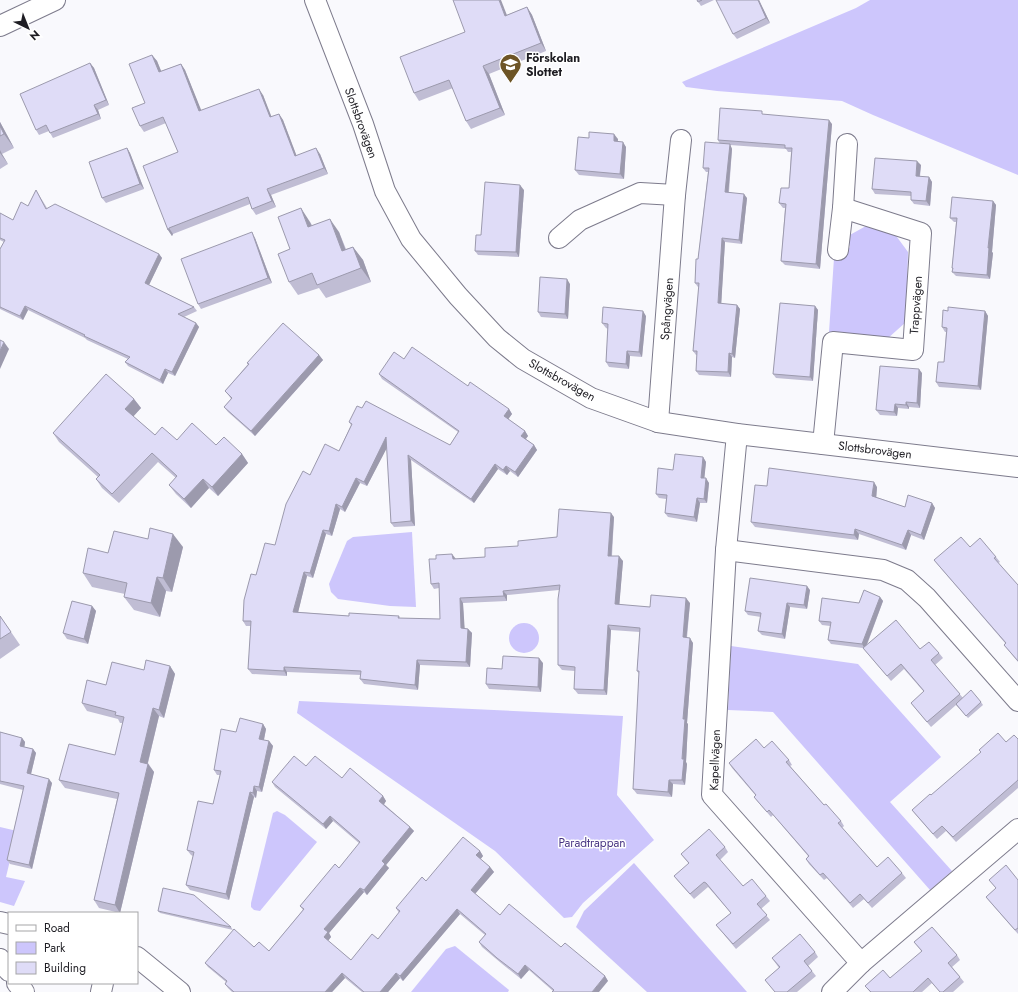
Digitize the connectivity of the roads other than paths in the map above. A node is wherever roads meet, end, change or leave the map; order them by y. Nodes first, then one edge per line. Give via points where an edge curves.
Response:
1 (55, 0) edge
2 (315, 0) edge
3 (0, 26) edge
4 (681, 140) dead end
5 (847, 144) dead end
6 (675, 195) junction
7 (842, 208) junction
8 (559, 238) dead end
9 (838, 250) dead end
10 (658, 422) junction
11 (737, 434) junction
12 (823, 444) junction
13 (1018, 467) edge
14 (726, 550) junction
15 (1018, 701) edge
16 (1018, 829) edge
17 (138, 958) edge
18 (0, 959) edge
19 (861, 963) junction
20 (8, 970) edge
21 (180, 992) edge
22 (832, 992) edge

1 - 3 street
2 - 10 street, Slottsbrovägen via 363,124 385,191 411,239 497,338 523,359 591,398
4 - 6 street, Spångvägen
5 - 7 street
6 - 8 street via 640,193 580,220
6 - 10 street, Spångvägen
7 - 9 street
7 - 12 street, Trappvägen via 921,233 912,350 833,342
10 - 11 street, Slottsbrovägen
11 - 12 street, Slottsbrovägen
11 - 14 street, Kapellvägen
12 - 13 street, Slottsbrovägen
14 - 15 street via 883,570 907,580 927,598
14 - 19 street, Kapellvägen via 712,795
16 - 19 street
17 - 21 street
18 - 20 street
19 - 22 street

